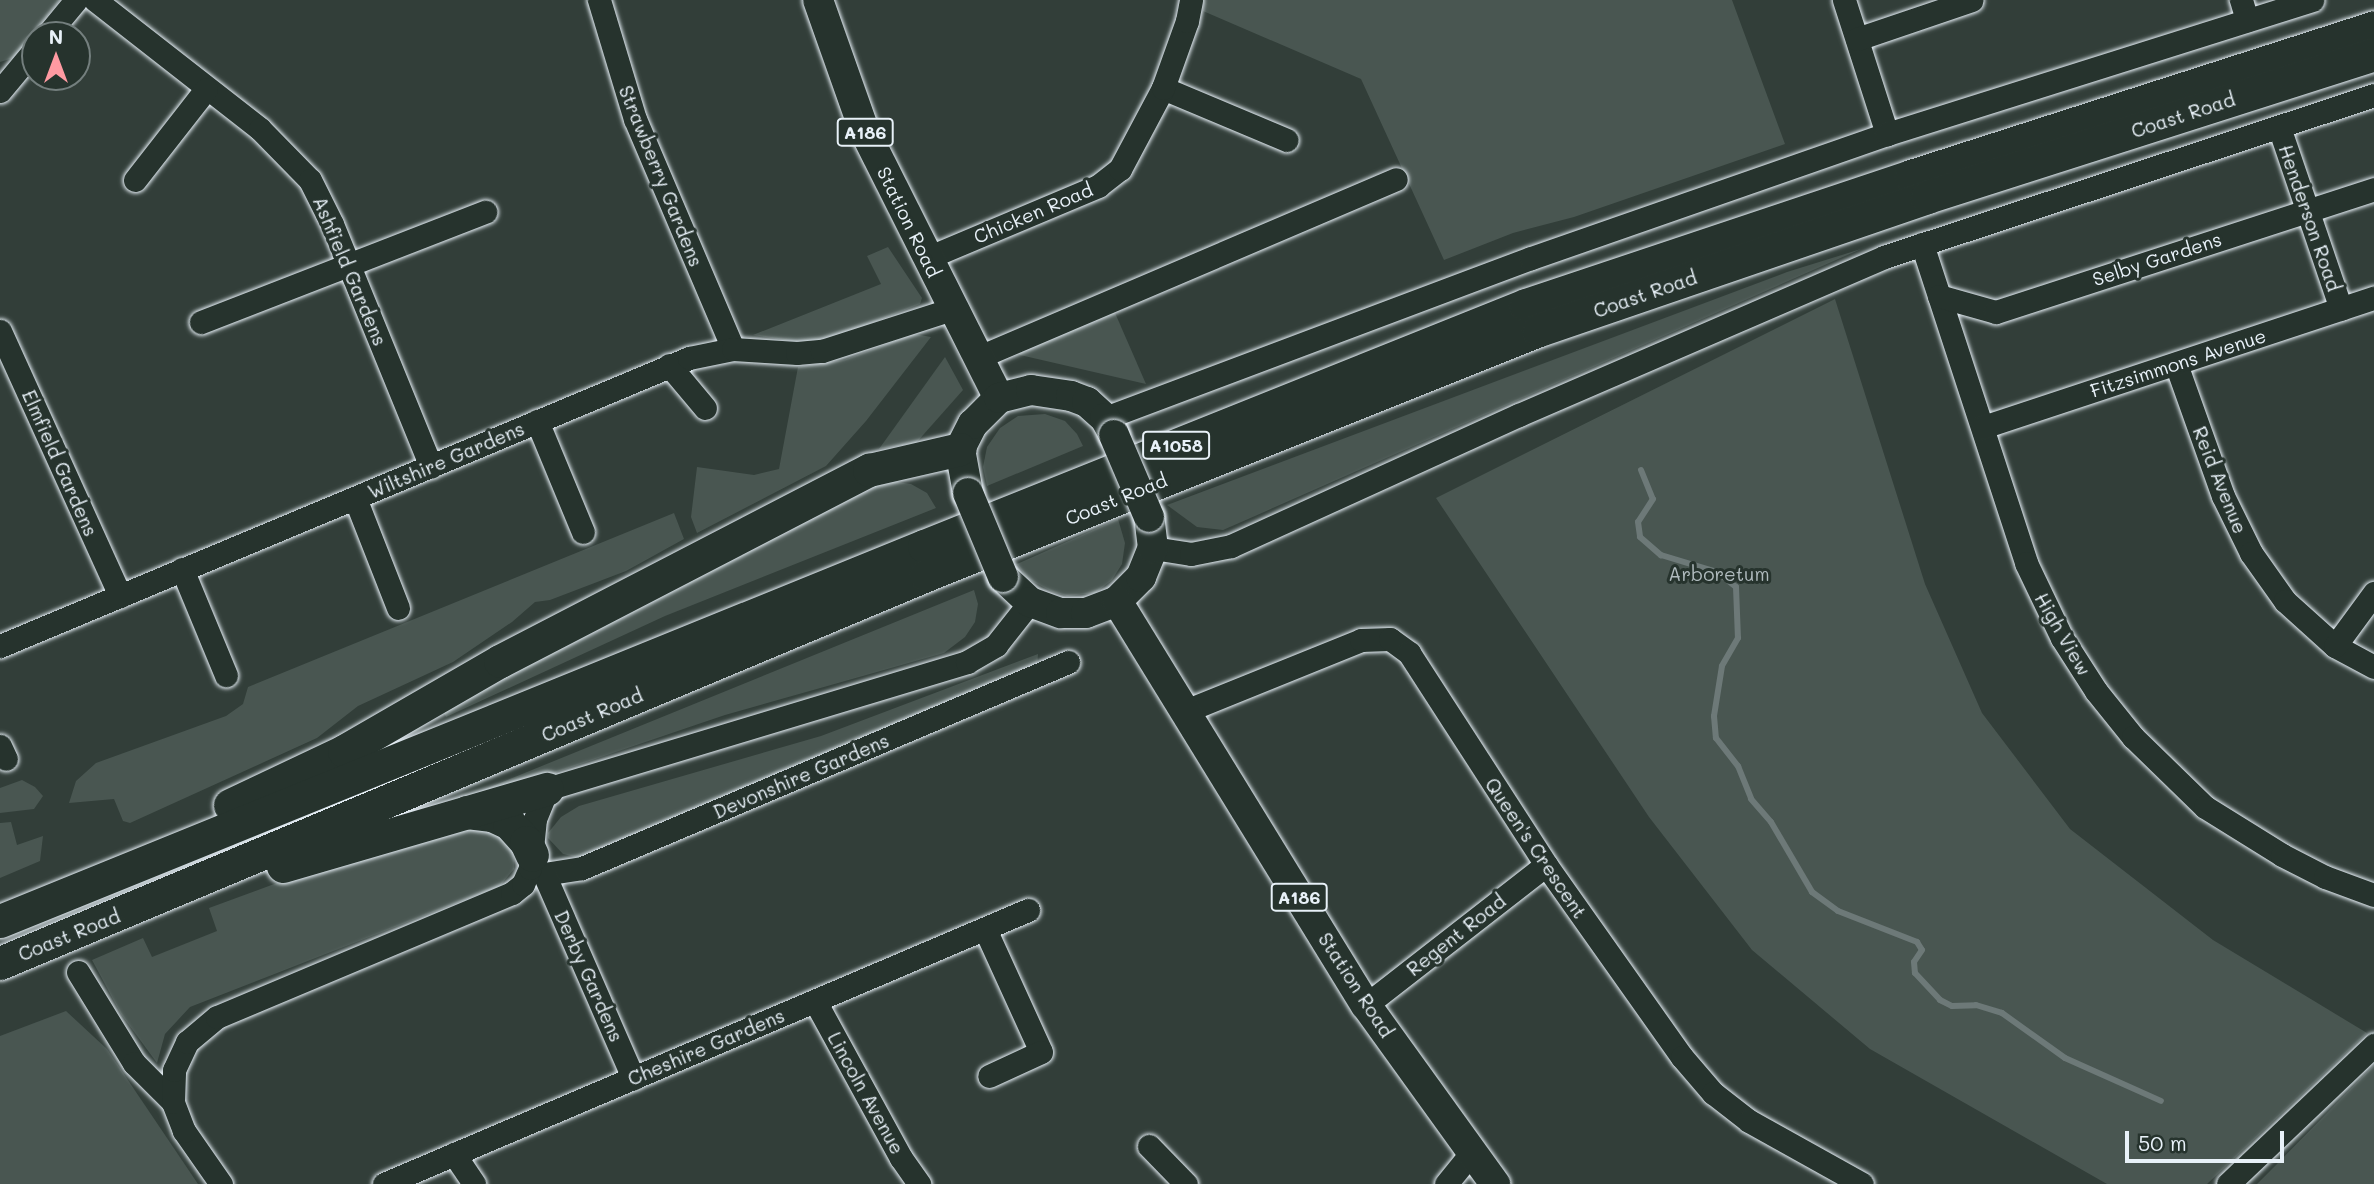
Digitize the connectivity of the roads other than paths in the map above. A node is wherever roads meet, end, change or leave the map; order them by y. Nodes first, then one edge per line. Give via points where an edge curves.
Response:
1 (76, 0) edge
2 (95, 0) edge
3 (599, 0) edge
4 (818, 0) edge
5 (1191, 0) edge
6 (1844, 0) edge
7 (1972, 0) edge
8 (2312, 0) edge
9 (2244, 10) edge
10 (59, 21) edge
11 (2374, 27) edge
12 (1857, 39) junction
13 (2374, 54) edge
14 (21, 66) edge
15 (1163, 88) junction
16 (206, 89) junction
17 (0, 91) edge
18 (2374, 95) edge
19 (2278, 127) junction
20 (1887, 134) junction
21 (1287, 140) dead end
22 (1396, 179) dead end
23 (135, 180) dead end
24 (2374, 188) edge
25 (2307, 211) junction
26 (485, 212) dead end
27 (1922, 244) junction
28 (928, 258) junction
29 (348, 265) junction
30 (1940, 296) junction
31 (2374, 298) edge
32 (952, 309) junction
33 (2341, 309) junction
34 (201, 322) dead end
35 (0, 331) edge
36 (733, 349) junction
37 (979, 356) junction
38 (2176, 364) junction
39 (669, 365) junction
40 (999, 398) junction
41 (705, 408) dead end
42 (537, 421) junction
43 (1109, 426) junction
44 (1983, 427) junction
45 (960, 449) junction
46 (431, 467) junction
47 (355, 498) junction
48 (583, 532) dead end
49 (1153, 548) junction
50 (182, 569) junction
51 (2374, 593) edge
52 (120, 596) junction
53 (1117, 601) junction
54 (1030, 602) junction
55 (398, 608) dead end
56 (0, 646) edge
57 (2335, 646) junction
58 (1068, 662) dead end
59 (2374, 667) edge
60 (226, 675) dead end
61 (1183, 712) junction
62 (547, 789) junction
63 (467, 812) junction
64 (1546, 865) junction
65 (535, 866) junction
66 (2374, 895) edge
67 (1028, 910) dead end
68 (0, 914) edge
69 (0, 921) edge
70 (97, 924) junction
71 (985, 929) junction
72 (0, 963) edge
73 (78, 972) dead end
74 (815, 1001) junction
75 (1366, 1004) junction
76 (2374, 1045) edge
77 (989, 1076) dead end
78 (633, 1078) junction
79 (173, 1102) junction
80 (1149, 1146) dead end
81 (1472, 1152) junction
82 (454, 1154) junction
83 (221, 1184) edge
84 (384, 1184) edge
85 (474, 1184) edge
86 (919, 1184) edge
87 (1186, 1184) edge
88 (1446, 1184) edge
89 (1495, 1184) edge
90 (1862, 1184) edge
91 (2228, 1184) edge

1 - 10 street
2 - 16 street, Ashfield Gardens
3 - 36 street, Strawberry Gardens via 635,119
4 - 28 main road, Station Road / A186 via 864,130
5 - 15 street, Chicken Road
6 - 12 street
7 - 12 street
8 - 9 street
9 - 20 street
11 - 69 highway, Coast Road / A1058 via 1526,305
12 - 20 street
13 - 70 highway, Coast Road / A1058 via 1927,197 1539,330 926,575
14 - 17 street
15 - 21 street
15 - 28 street, Chicken Road via 1130,156 1109,179
16 - 23 street
16 - 29 street, Ashfield Gardens via 268,136 310,180 321,196
18 - 19 street
19 - 25 street, Henderson Road
19 - 27 street
20 - 43 street via 1531,258
22 - 37 street
24 - 25 street, Selby Gardens
25 - 30 street, Selby Gardens via 1996,312
25 - 33 street, Henderson Road
26 - 29 street
27 - 30 street, High View
27 - 49 street via 1532,410 1231,546 1191,554
28 - 32 main road, Station Road / A186
29 - 34 street
29 - 46 street, Ashfield Gardens
30 - 44 street, High View
31 - 33 street, Fitzsimmons Avenue
32 - 36 street, Wiltshire Gardens via 822,351
32 - 37 main road, Station Road / A186
33 - 38 street, Fitzsimmons Avenue
35 - 52 street, Elmfield Gardens
36 - 39 street, Wiltshire Gardens
37 - 40 main road, Station Road / A186
38 - 44 street, Fitzsimmons Avenue
38 - 57 street, Reid Avenue via 2223,496 2251,553 2286,601
39 - 41 street
39 - 42 street, Wiltshire Gardens
40 - 43 main road via 1031,390 1071,396 1087,402
40 - 45 main road via 973,424
42 - 46 street, Wiltshire Gardens
42 - 48 street, Wiltshire Gardens
43 - 49 main road, bridge via 1149,517
44 - 66 street, High View via 2041,598 2062,638 2133,737 2205,807 2325,877
45 - 54 main road, bridge via 968,493 1003,577
45 - 68 highway via 869,470 500,661 344,751
46 - 47 street, Wiltshire Gardens
47 - 50 street, Wiltshire Gardens
47 - 55 street, Wiltshire Gardens
49 - 53 main road via 1141,577
50 - 52 street, Wiltshire Gardens
50 - 60 street
51 - 57 street
52 - 56 street, Wiltshire Gardens
53 - 54 main road via 1086,613 1061,613
53 - 61 main road, Station Road / A186
54 - 62 street via 996,645 967,662
57 - 59 street, Reid Avenue
58 - 65 street, Devonshire Gardens via 582,868
61 - 64 street, Queen's Crescent via 1361,640 1390,639 1409,653
61 - 75 main road, Station Road / A186
62 - 63 highway
62 - 65 street via 536,819
63 - 65 highway via 509,823 526,842
63 - 70 highway
64 - 75 street, Regent Road
64 - 90 street, Queen's Crescent via 1682,1057 1713,1093 1749,1121
65 - 78 street, Derby Gardens
65 - 79 street via 512,893 217,1017 187,1042 174,1070
67 - 71 street, Cheshire Gardens
70 - 72 highway, Coast Road / A1058
71 - 74 street, Cheshire Gardens
71 - 77 street via 1041,1052
73 - 79 street via 134,1063
74 - 78 street, Cheshire Gardens
74 - 86 street, Lincoln Avenue
75 - 81 main road, Station Road / A186
76 - 91 street
78 - 82 street, Cheshire Gardens
79 - 83 street via 184,1132
80 - 87 street
81 - 88 street
81 - 89 main road, Station Road / A186
82 - 84 street, Cheshire Gardens
82 - 85 street

